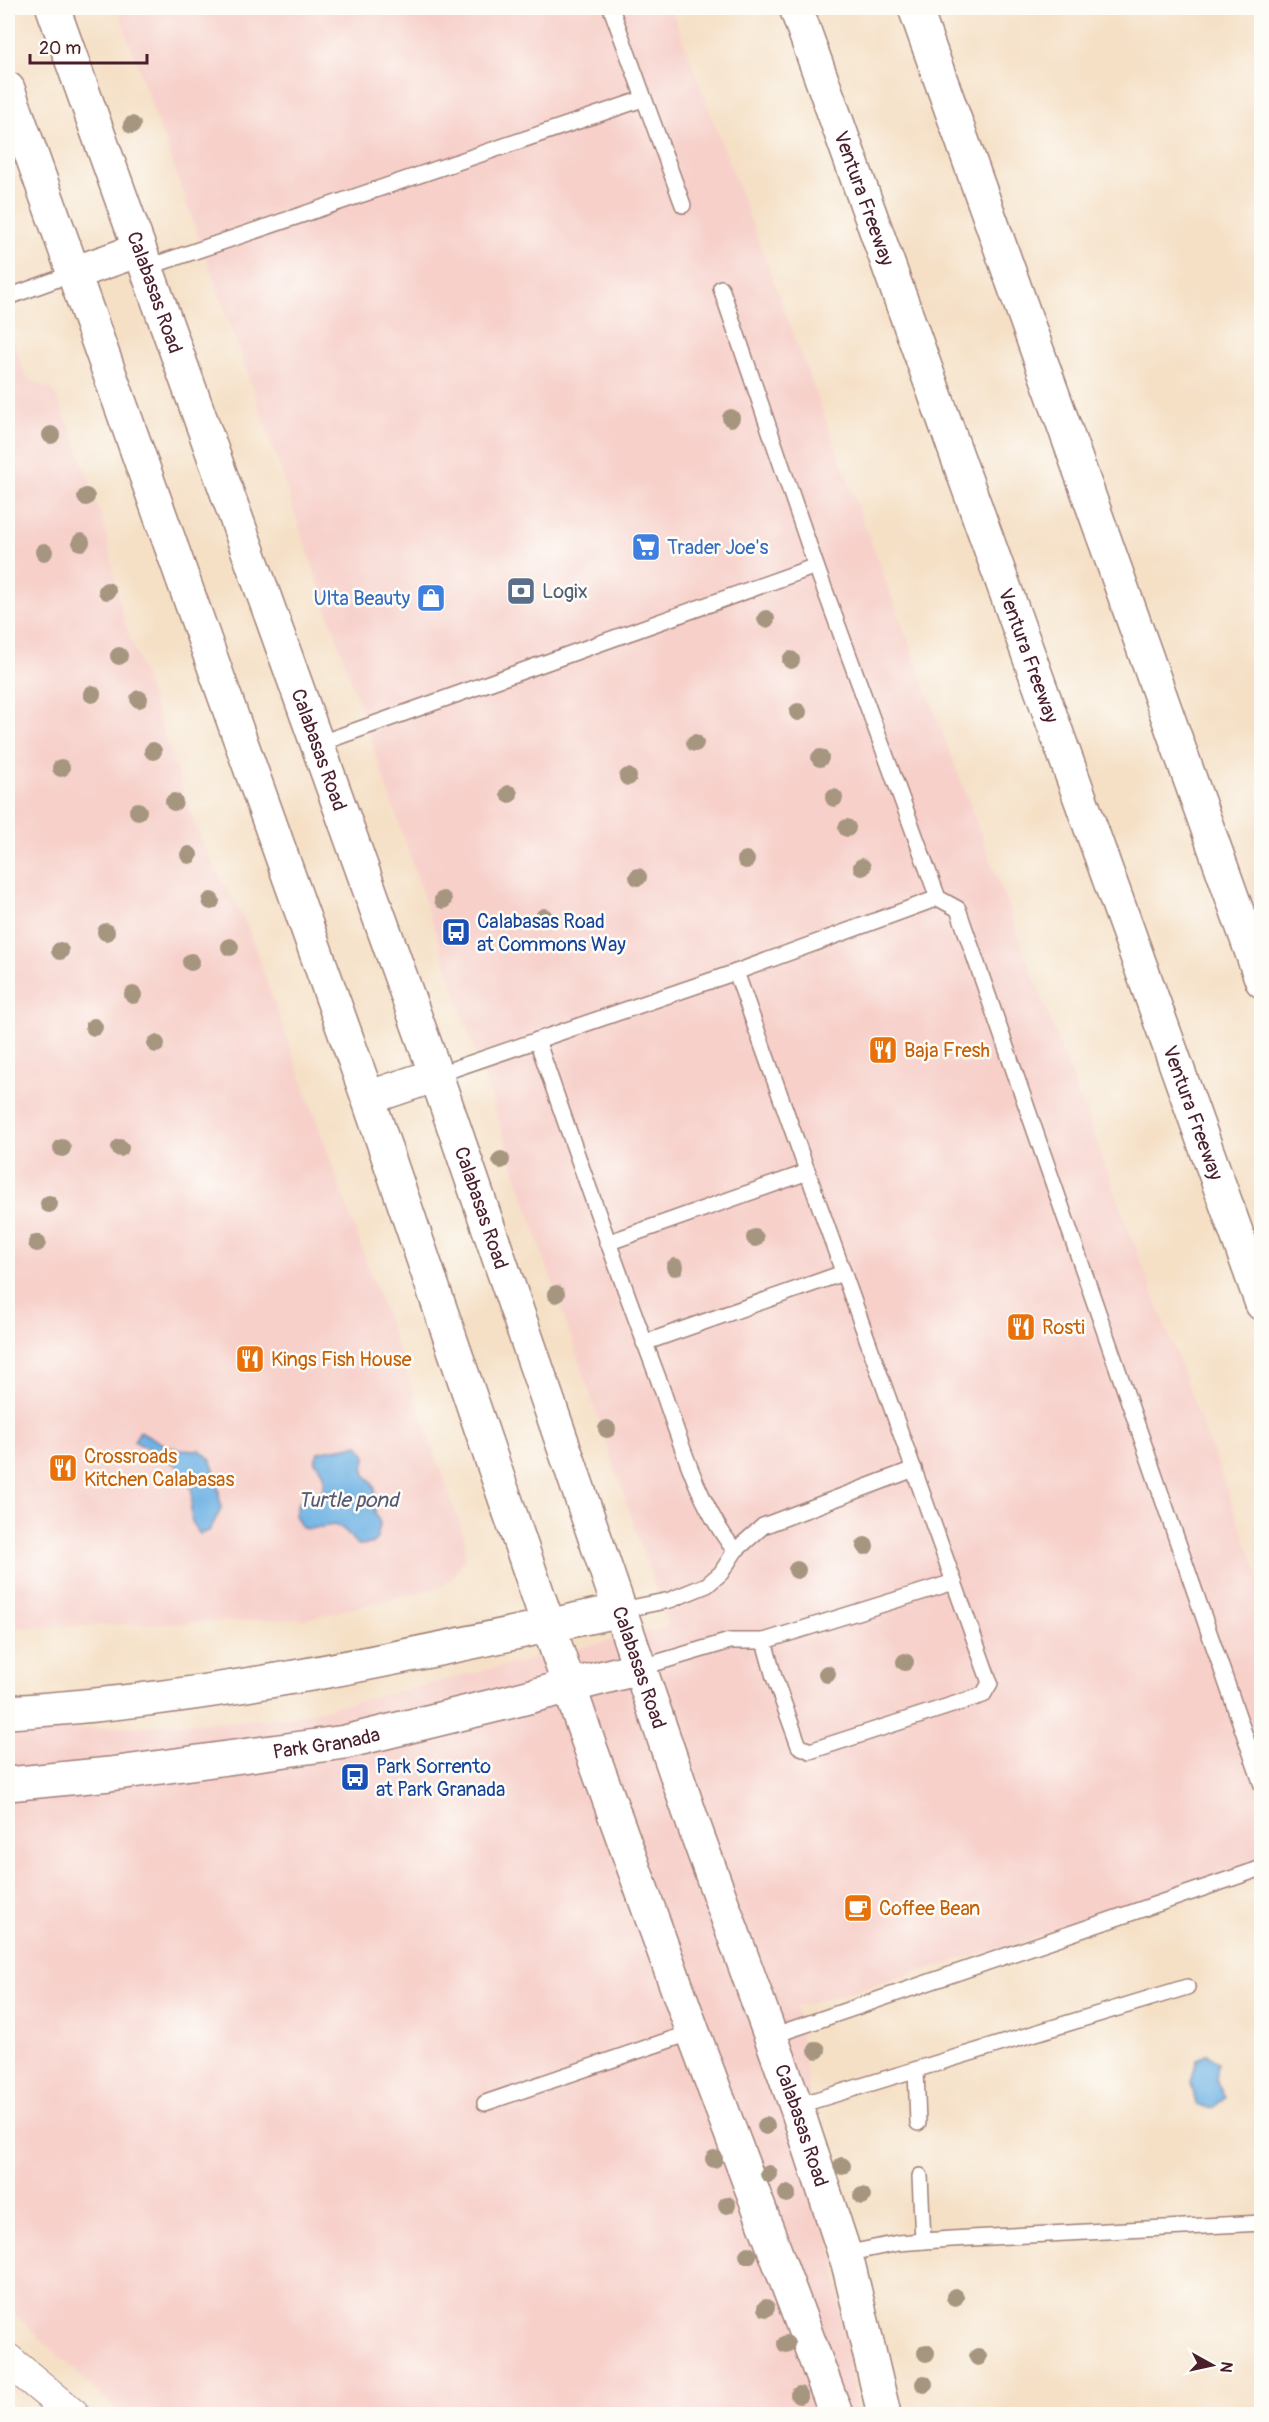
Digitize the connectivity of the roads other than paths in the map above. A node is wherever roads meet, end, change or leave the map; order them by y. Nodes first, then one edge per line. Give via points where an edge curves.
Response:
1 (53, 8) edge
2 (611, 8) edge
3 (796, 8) edge
4 (915, 8) edge
5 (8, 89) edge
6 (643, 99) junction
7 (683, 205) dead end
8 (142, 259) junction
9 (74, 273) junction
10 (721, 288) dead end
11 (8, 297) edge
12 (816, 566) junction
13 (318, 744) junction
14 (938, 898) junction
15 (736, 972) junction
16 (1262, 981) edge
17 (537, 1040) junction
18 (436, 1076) junction
19 (368, 1098) junction
20 (808, 1172) junction
21 (607, 1243) junction
22 (843, 1273) junction
23 (1262, 1304) edge
24 (644, 1343) junction
25 (914, 1469) junction
26 (735, 1551) junction
27 (954, 1582) junction
28 (621, 1610) junction
29 (550, 1626) junction
30 (764, 1641) junction
31 (639, 1668) junction
32 (569, 1687) junction
33 (8, 1712) edge
34 (8, 1784) edge
35 (1262, 1785) edge
36 (1262, 1868) edge
37 (1187, 1987) dead end
38 (693, 2032) junction
39 (769, 2037) junction
40 (916, 2070) junction
41 (485, 2103) dead end
42 (796, 2106) junction
43 (918, 2123) dead end
44 (920, 2176) dead end
45 (1262, 2223) edge
46 (924, 2241) junction
47 (845, 2254) junction
48 (8, 2360) edge
49 (73, 2415) edge
50 (836, 2415) edge
51 (884, 2415) edge

1 - 8 main road, Calabasas Road
2 - 6 lane
3 - 23 main road, Ventura Freeway
4 - 16 main road
5 - 9 main road
6 - 7 lane
6 - 8 lane
8 - 9 main road
8 - 13 main road, Calabasas Road
9 - 11 lane
9 - 19 main road
10 - 12 lane
12 - 13 lane
12 - 14 lane
13 - 18 main road, Calabasas Road
14 - 15 lane
14 - 35 lane via 958,909
15 - 17 lane
15 - 20 lane
17 - 18 lane
17 - 21 lane
18 - 19 main road
18 - 28 main road, Calabasas Road
19 - 29 main road
20 - 21 lane
20 - 22 lane
21 - 24 lane
22 - 24 lane
22 - 25 lane
24 - 26 lane via 698,1486 720,1532
25 - 26 lane via 763,1526
25 - 27 lane
26 - 28 lane via 721,1573 707,1585 670,1600
27 - 30 lane
27 - 30 lane via 990,1683 983,1695 810,1751 799,1746
28 - 29 main road
28 - 31 main road, Calabasas Road
29 - 32 main road
29 - 33 main road via 338,1670 120,1703
30 - 31 lane via 730,1641
31 - 32 main road, Park Granada
31 - 39 main road, Calabasas Road
32 - 34 main road, Park Granada via 345,1742
32 - 38 main road
36 - 39 lane
37 - 40 lane
38 - 41 lane
38 - 50 main road
39 - 42 main road, Calabasas Road
40 - 42 lane
40 - 43 lane
42 - 47 main road, Calabasas Road
44 - 46 lane
45 - 46 lane
46 - 47 lane
47 - 51 main road, Calabasas Road
48 - 49 street

